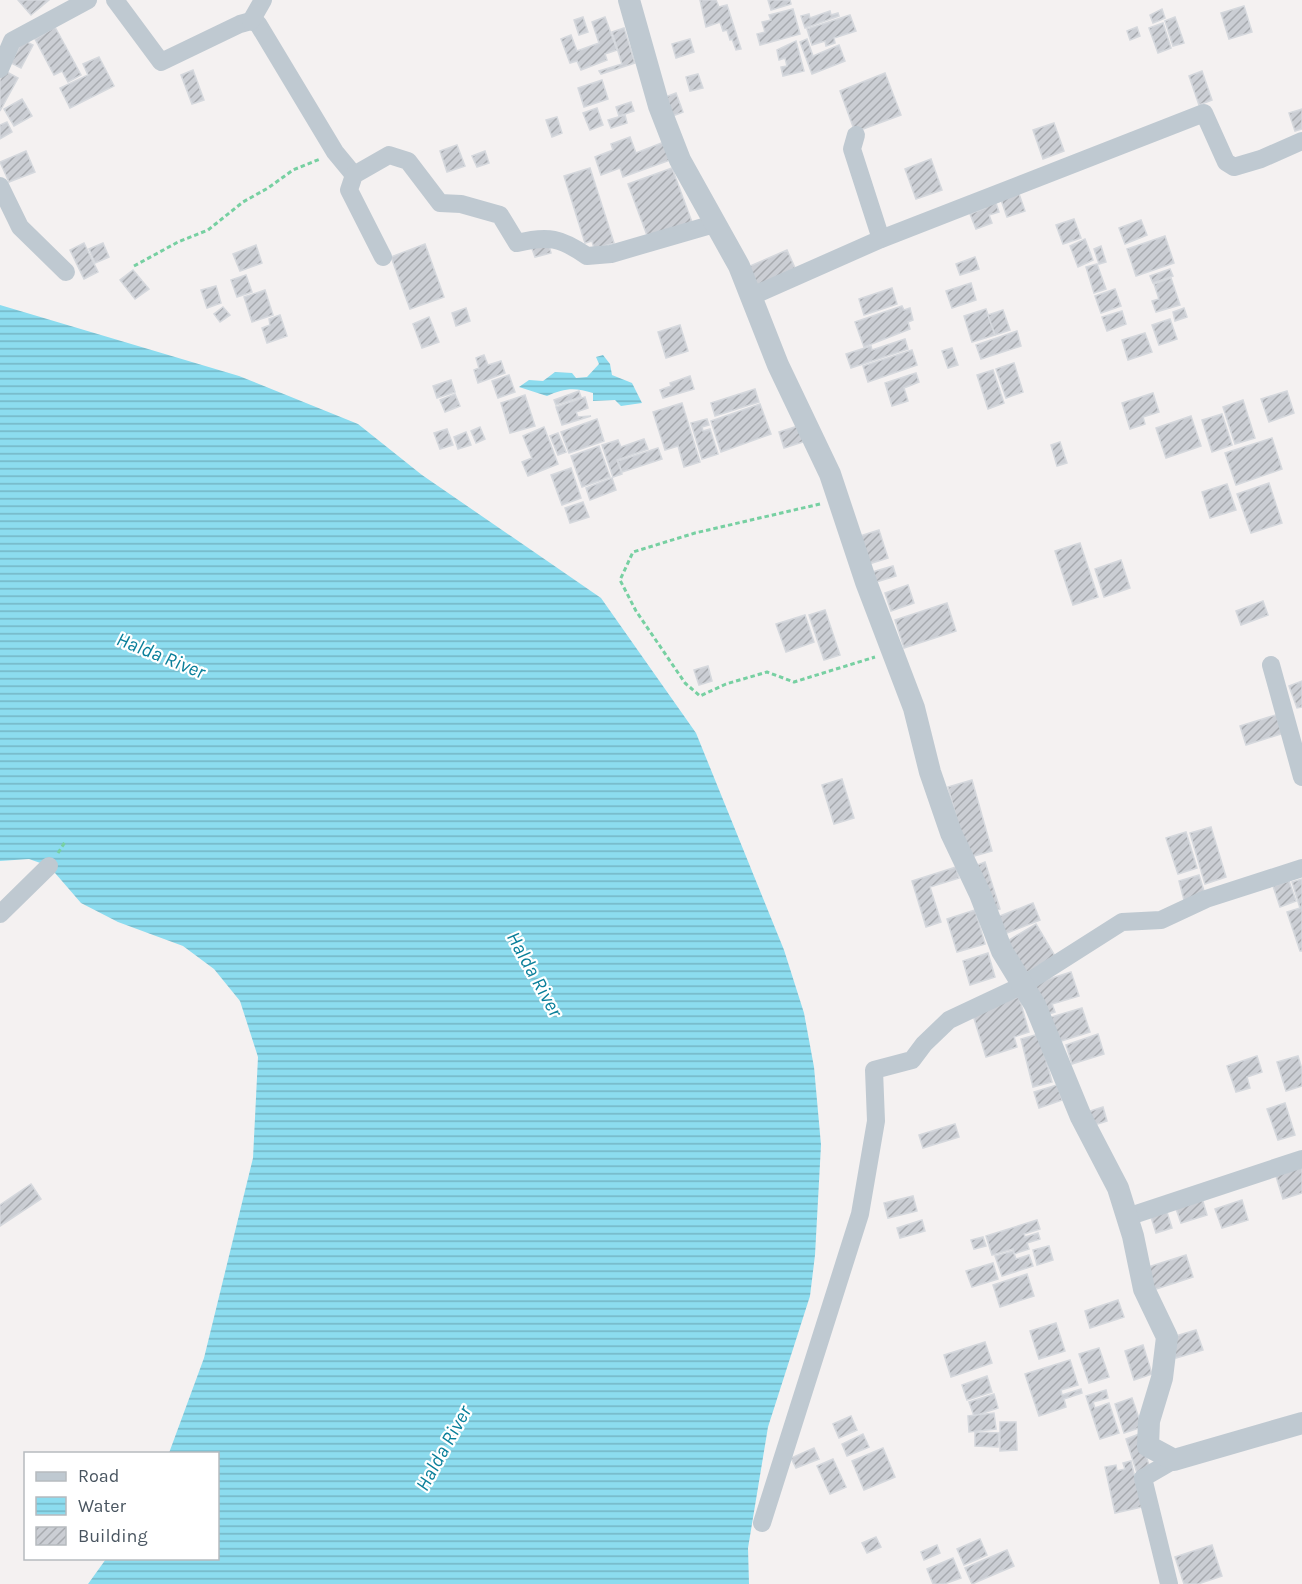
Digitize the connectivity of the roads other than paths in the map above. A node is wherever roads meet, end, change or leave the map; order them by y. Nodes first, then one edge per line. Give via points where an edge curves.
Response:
1 (115, 0) edge
2 (263, 0) edge
3 (629, 0) edge
4 (80, 1) edge
5 (251, 21) junction
6 (0, 69) edge
7 (856, 135) dead end
8 (1302, 141) edge
9 (354, 175) junction
10 (0, 186) edge
11 (714, 224) junction
12 (881, 238) junction
13 (383, 256) dead end
14 (66, 272) dead end
15 (752, 296) junction
16 (1271, 665) dead end
17 (1302, 777) edge
18 (49, 866) dead end
19 (1302, 868) edge
20 (0, 914) edge
21 (1023, 985) junction
22 (1302, 1159) edge
23 (1127, 1217) junction
24 (1302, 1423) edge
25 (1174, 1460) junction
26 (762, 1522) dead end
27 (1169, 1584) edge

1 - 5 street via 161,62
2 - 5 street
3 - 11 street via 659,106 680,160
4 - 6 street via 12,41
5 - 9 street via 258,24 335,152
7 - 12 street via 852,148
8 - 12 street via 1234,167 1226,162 1204,113
9 - 11 street via 389,155 408,161 440,203 461,204 500,215 517,243 539,237 566,242 587,256 611,254
9 - 13 street via 349,190
10 - 14 street via 20,227
11 - 15 street
12 - 15 street
15 - 21 street via 778,365 830,474 914,708 951,833 1002,951
16 - 17 street
18 - 20 street
19 - 21 street via 1206,899 1161,920 1122,922
21 - 23 street via 1035,1005 1081,1118 1118,1188
21 - 26 street via 949,1020 912,1060 874,1070 876,1121 860,1214
22 - 23 street
23 - 25 street via 1144,1289 1167,1337 1162,1378 1149,1421 1148,1446
24 - 25 street
25 - 27 street via 1143,1478

